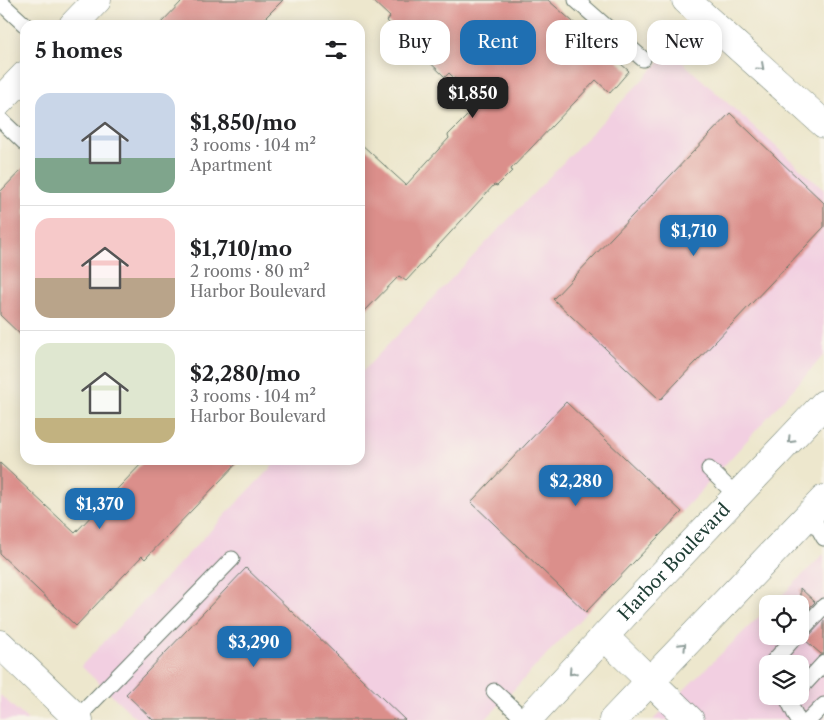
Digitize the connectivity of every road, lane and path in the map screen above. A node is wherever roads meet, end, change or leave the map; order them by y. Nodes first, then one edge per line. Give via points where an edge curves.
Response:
1 (97, 0) edge
2 (576, 0) edge
3 (686, 0) edge
4 (0, 2) edge
5 (20, 20) edge
6 (78, 20) edge
7 (642, 59) dead end
8 (20, 80) edge
9 (0, 101) edge
10 (0, 119) edge
11 (824, 124) edge
12 (20, 137) edge
13 (824, 404) edge
14 (709, 469) dead end
15 (737, 496) junction
16 (817, 506) edge
17 (824, 538) edge
18 (232, 559) dead end
19 (824, 606) edge
20 (809, 622) edge
21 (605, 637) junction
22 (0, 644) edge
23 (788, 645) edge
24 (779, 655) edge
25 (824, 664) edge
26 (809, 680) edge
27 (650, 681) junction
28 (494, 690) dead end
29 (792, 705) edge
30 (824, 705) edge
31 (78, 719) edge
32 (526, 720) edge
33 (613, 720) edge
34 (690, 720) edge
35 (798, 720) edge
36 (810, 720) edge

1 - 6 main road
2 - 7 lane
3 -> 11 main road
4 - 5 lane
8 - 9 main road
10 - 12 lane
13 -> 15 main road, Harbor Boulevard
14 - 15 lane
15 - 21 main road, Harbor Boulevard
16 - 17 lane
27 -> 16 main road
18 - 31 lane
19 - 20 lane
21 - 27 main road
21 -> 32 main road, Harbor Boulevard
22 - 31 main road
23 - 24 lane
25 - 26 lane
27 - 33 main road
27 - 34 main road
28 - 32 lane
29 - 35 lane
30 - 36 lane

